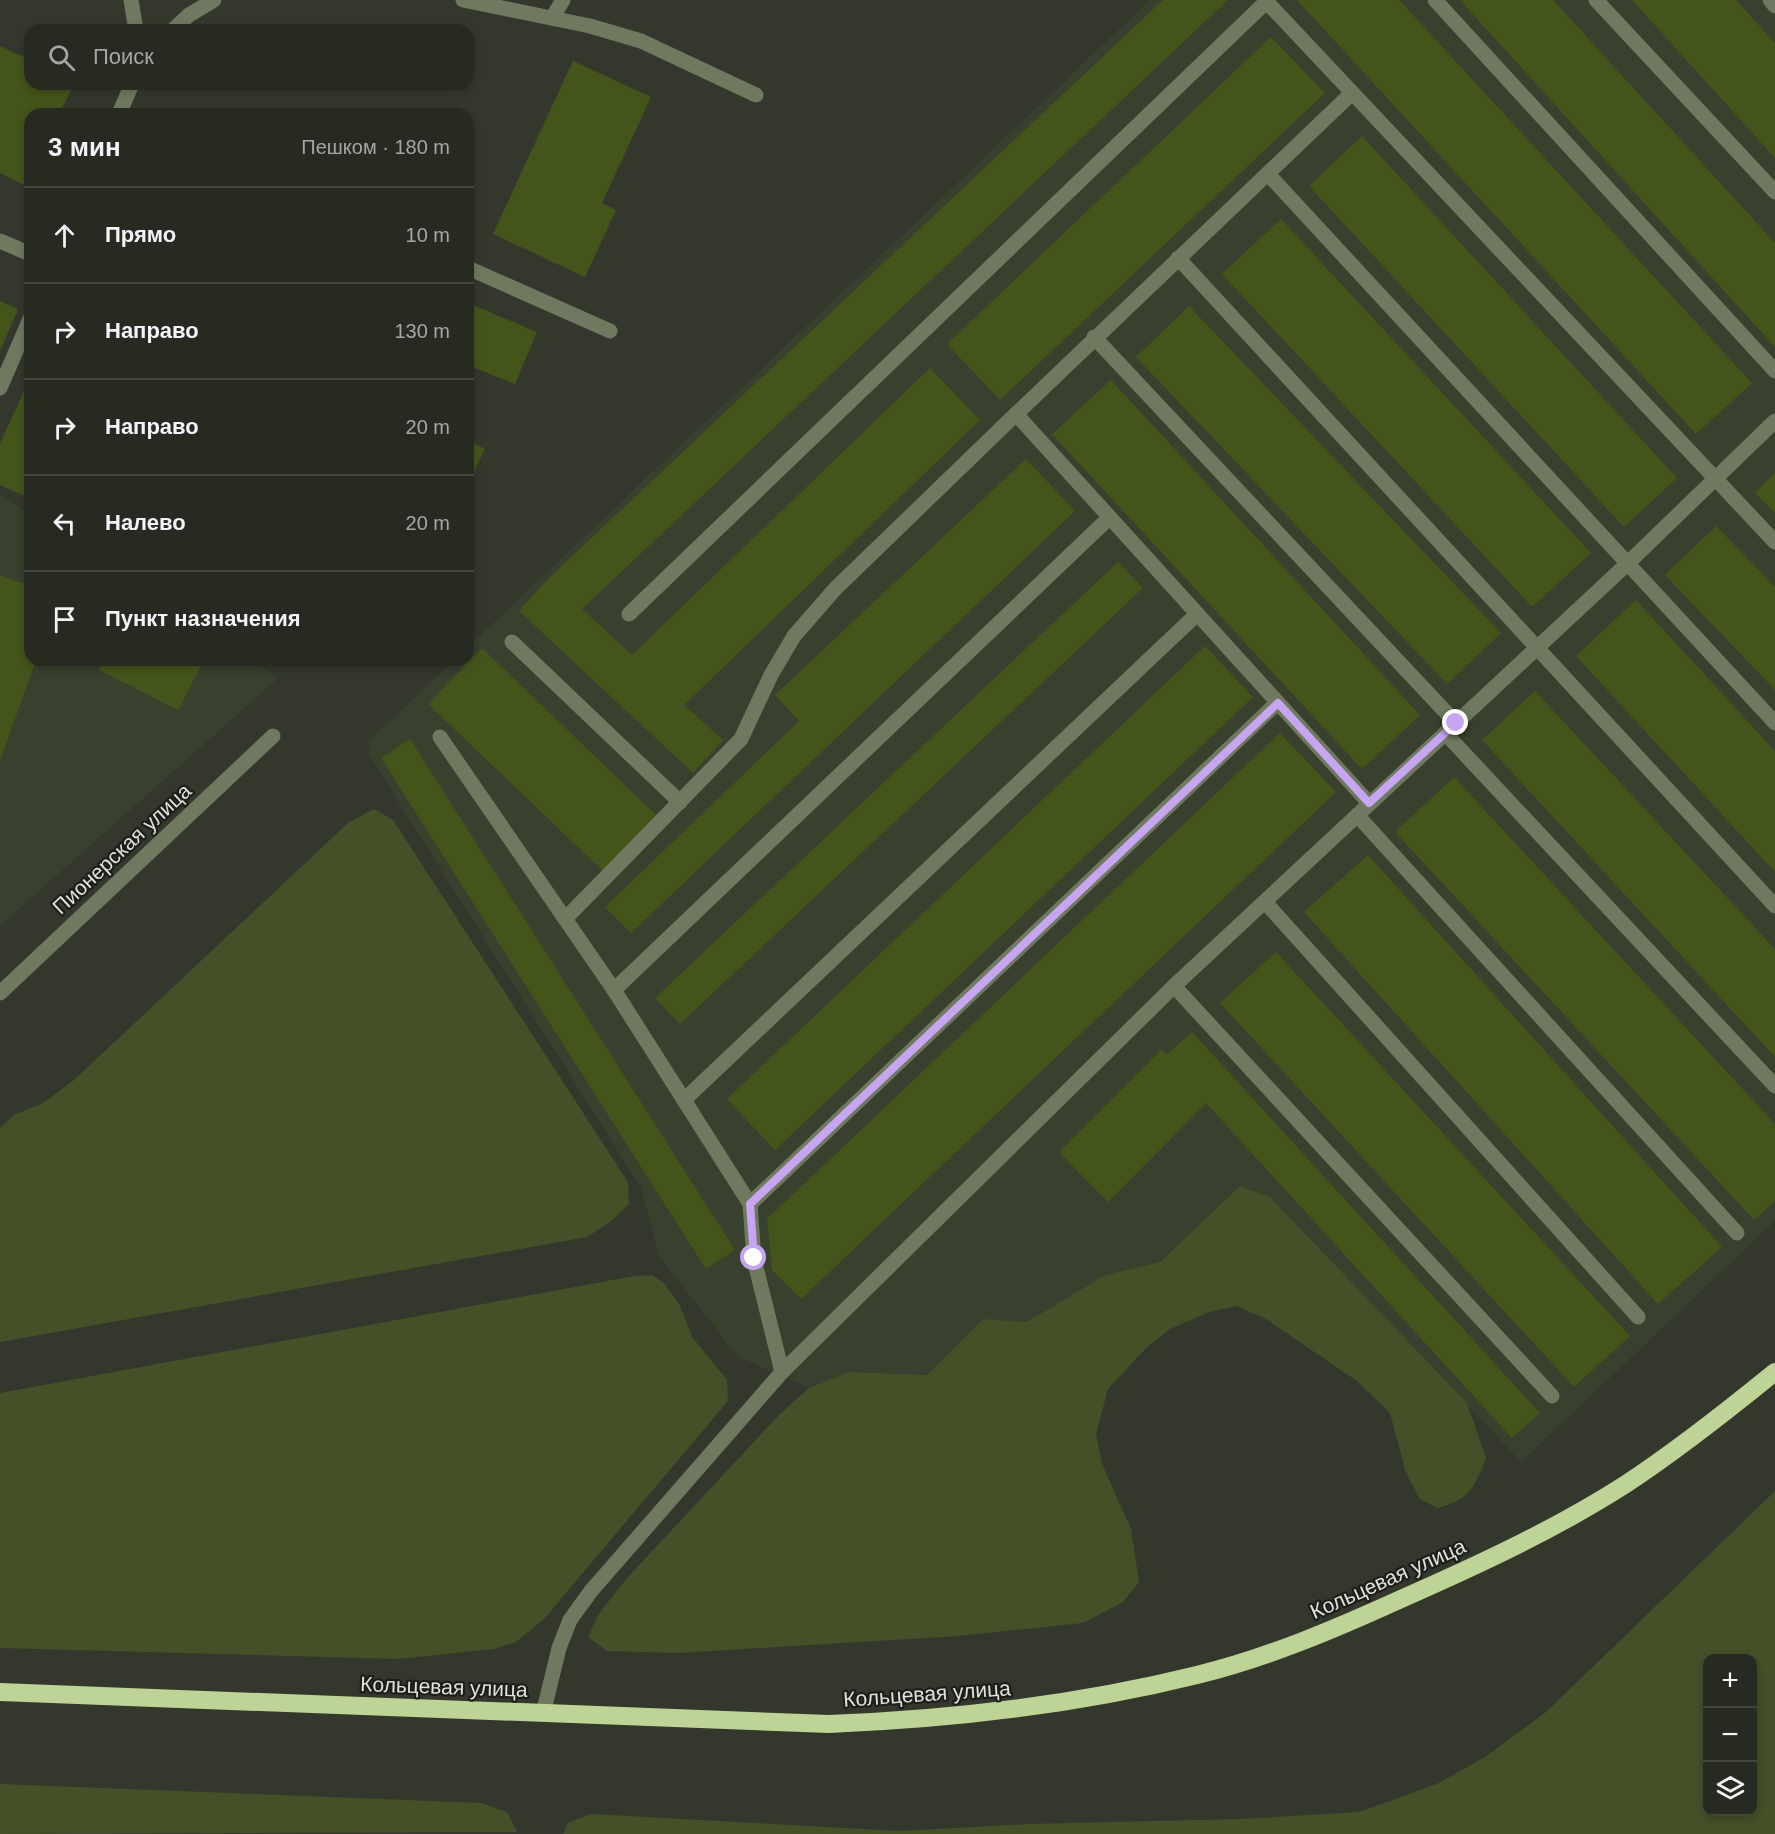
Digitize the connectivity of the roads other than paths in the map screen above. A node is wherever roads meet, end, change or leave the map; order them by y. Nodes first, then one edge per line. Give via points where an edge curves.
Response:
1 (131, 0) edge
2 (214, 0) edge
3 (463, 0) edge
4 (563, 0) edge
5 (1435, 0) edge
6 (1596, 0) edge
7 (1770, 0) edge
8 (1265, 1) edge
9 (1775, 6) edge
10 (552, 18) junction
11 (135, 24) edge
12 (179, 24) edge
13 (129, 90) edge
14 (1352, 93) junction
15 (756, 95) dead end
16 (122, 108) edge
17 (1268, 174) junction
18 (1775, 192) edge
19 (0, 241) edge
20 (24, 251) edge
21 (1178, 258) junction
22 (474, 271) edge
23 (610, 331) dead end
24 (24, 333) edge
25 (1094, 338) junction
26 (1775, 372) edge
27 (0, 388) edge
28 (1016, 414) junction
29 (1775, 421) edge
30 (1715, 481) junction
31 (1109, 518) junction
32 (1775, 542) edge
33 (1627, 564) junction
34 (629, 614) dead end
35 (1197, 614) junction
36 (512, 642) dead end
37 (1538, 646) junction
38 (1278, 703) junction
39 (1775, 723) edge
40 (1451, 728) junction
41 (273, 736) dead end
42 (440, 737) dead end
43 (680, 802) junction
44 (1369, 803) junction
45 (1357, 815) junction
46 (1264, 902) junction
47 (1775, 906) edge
48 (566, 918) junction
49 (1174, 986) junction
50 (614, 990) junction
51 (0, 993) edge
52 (1775, 1086) edge
53 (684, 1100) junction
54 (750, 1204) junction
55 (1737, 1233) dead end
56 (1638, 1317) dead end
57 (782, 1372) junction
58 (1775, 1372) edge
59 (1552, 1396) dead end
60 (0, 1692) edge
61 (543, 1714) junction

1 - 11 street
2 - 12 street
3 - 10 street
4 - 10 street
5 - 26 street
6 - 18 street
7 - 9 street
8 - 14 street
8 - 34 street
10 - 15 street via 641,41
13 - 16 street
14 - 17 street
14 - 30 street
17 - 21 street
17 - 33 street
19 - 20 street
21 - 25 street
21 - 37 street
22 - 23 street
24 - 27 street
25 - 28 street
25 - 40 street
28 - 31 street
28 - 43 street via 836,589 794,636 741,739
29 - 30 street
30 - 32 street
30 - 33 street
31 - 35 street
31 - 50 street
33 - 37 street
33 - 39 street
35 - 38 street
35 - 53 street
36 - 43 street
37 - 40 street
37 - 47 street
38 - 44 street
38 - 54 street
40 - 44 street
40 - 52 street
41 - 51 street, Пионерская улица
42 - 48 street
43 - 48 street
44 - 45 street
45 - 46 street
45 - 55 street
46 - 49 street
46 - 56 street
48 - 50 street
49 - 57 street
49 - 59 street
50 - 53 street
53 - 54 street
54 - 57 street via 754,1258
57 - 61 street via 570,1620
58 - 61 highway, Кольцевая улица via 1626,1484 1541,1533 1370,1613 1281,1649 1200,1674 1017,1710 929,1720 829,1724
60 - 61 highway, Кольцевая улица

